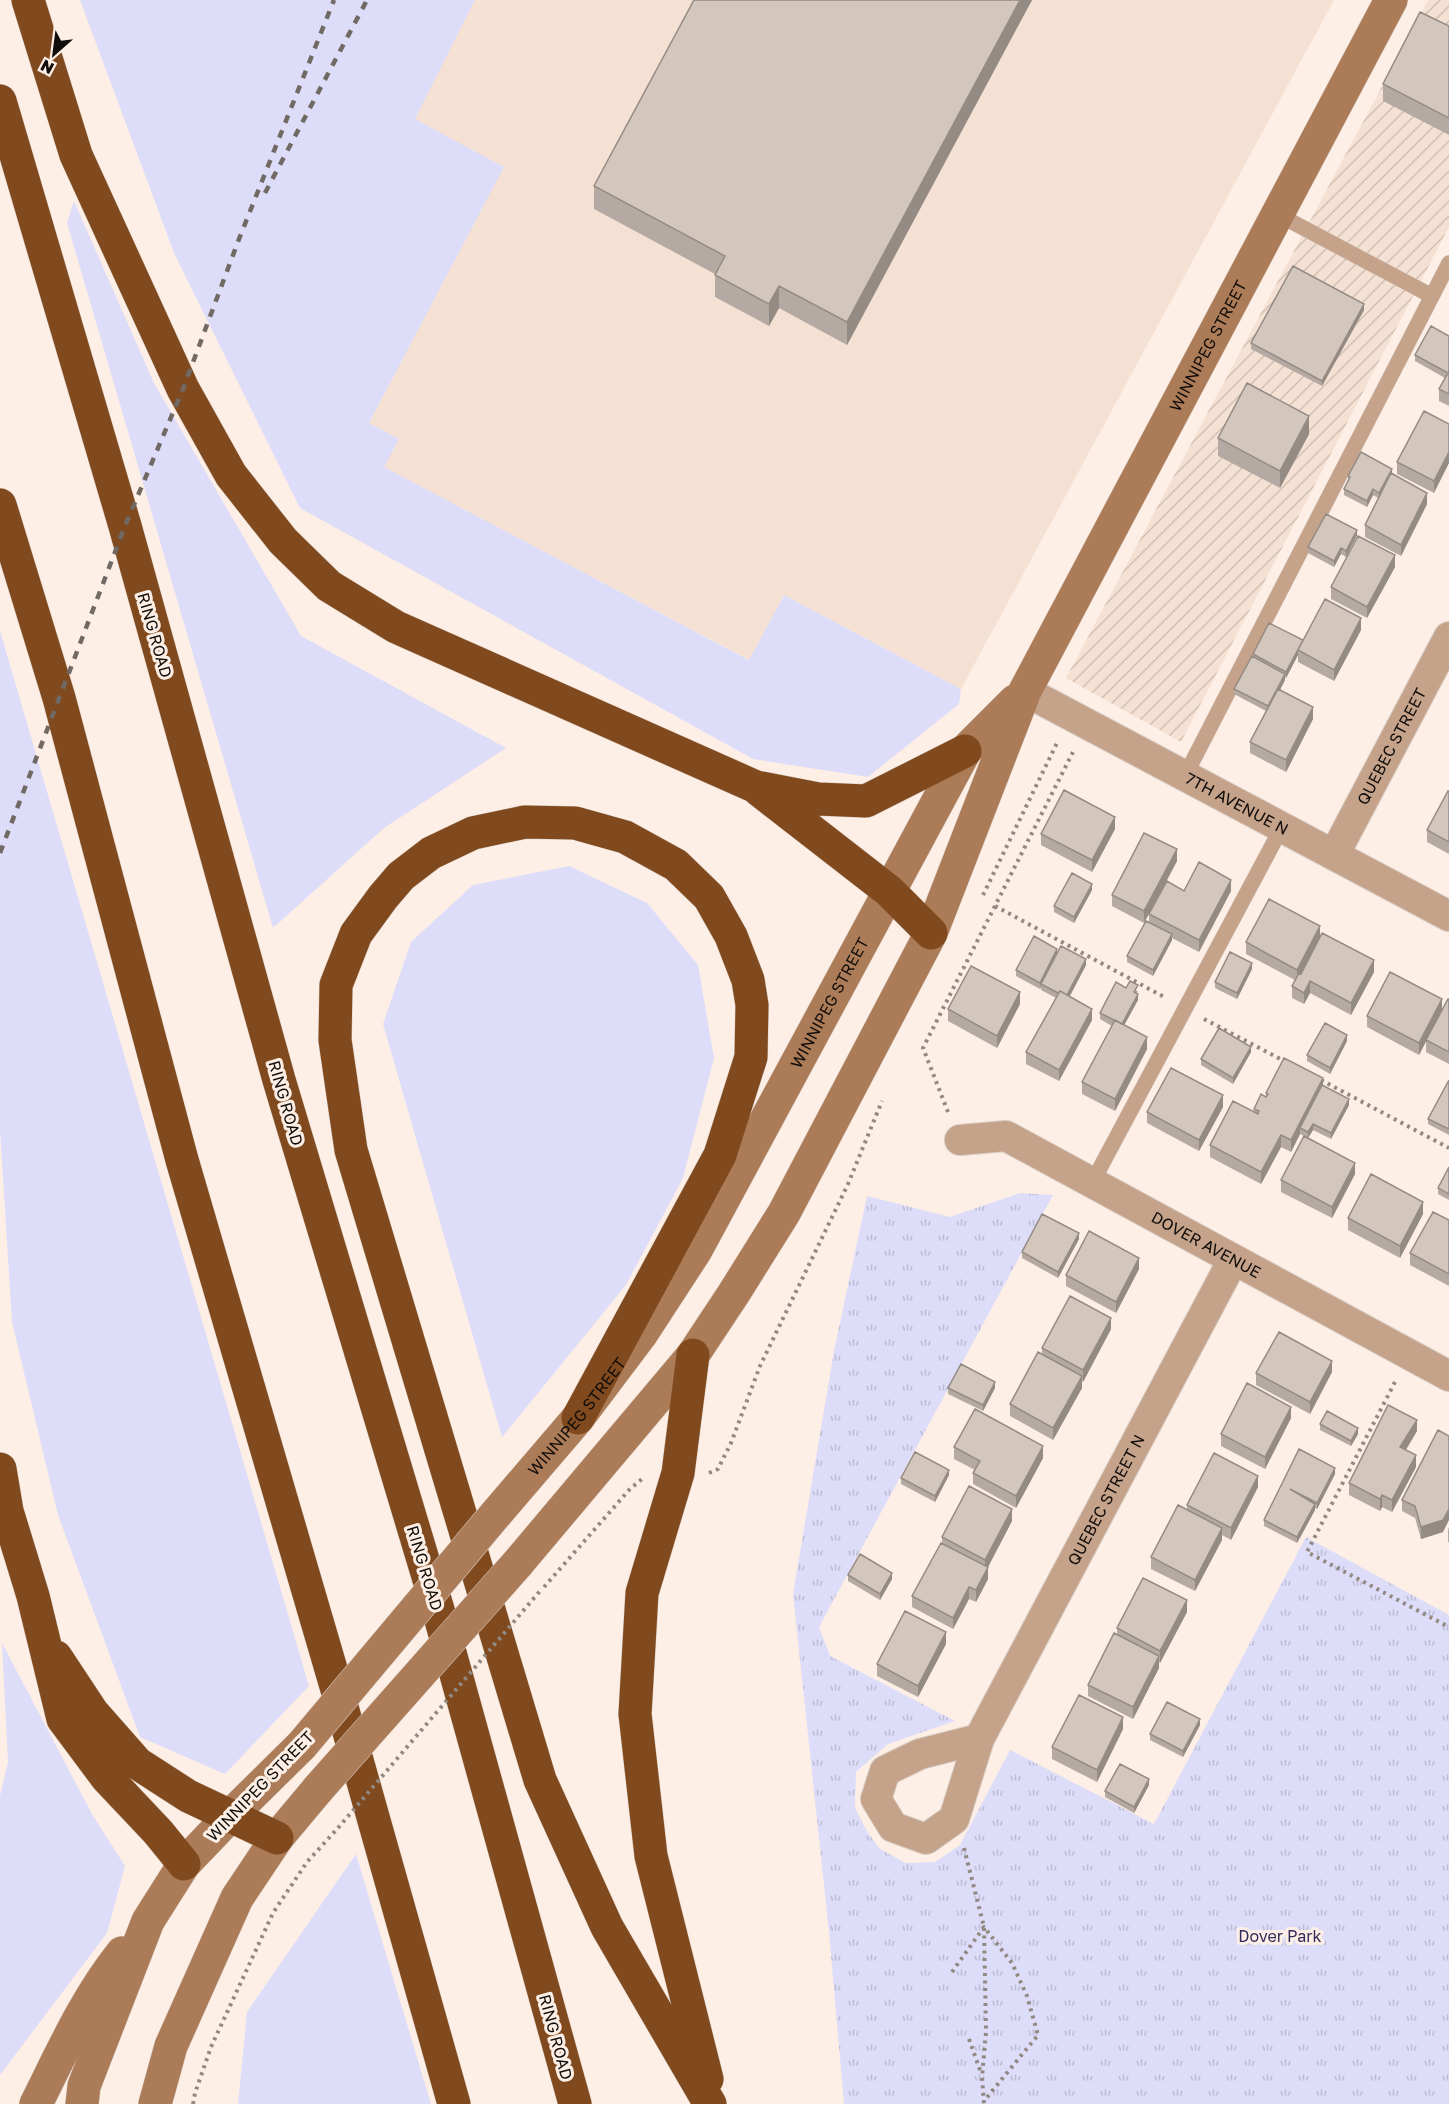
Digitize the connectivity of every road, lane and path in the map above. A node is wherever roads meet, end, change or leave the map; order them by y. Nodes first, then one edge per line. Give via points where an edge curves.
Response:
1 (28, 0) edge
2 (1390, 0) edge
3 (0, 101) edge
4 (1277, 214) junction
5 (1449, 263) edge
6 (1432, 296) junction
7 (0, 505) edge
8 (1449, 637) edge
9 (1025, 691) junction
10 (1087, 724) junction
11 (965, 751) junction
12 (1185, 776) junction
13 (756, 787) junction
14 (1282, 827) junction
15 (1334, 855) junction
16 (889, 891) junction
17 (995, 906) junction
18 (1449, 916) edge
19 (931, 933) junction
20 (1185, 1008) junction
21 (1291, 1064) edge
22 (1312, 1076) edge
23 (960, 1140) joint
24 (1449, 1148) edge
25 (1092, 1183) junction
26 (1233, 1260) junction
27 (1408, 1354) junction
28 (693, 1355) junction
29 (1449, 1376) edge
30 (578, 1418) junction
31 (0, 1469) edge
32 (542, 1588) dead end
33 (1449, 1627) edge
34 (42, 1635) junction
35 (980, 1739) junction
36 (229, 1817) junction
37 (943, 1827) junction
38 (277, 1838) junction
39 (184, 1864) junction
40 (148, 1921) junction
41 (984, 1927) junction
42 (952, 1972) dead end
43 (969, 2038) dead end
44 (982, 2077) junction
45 (984, 2102) edge
46 (36, 2104) edge
47 (82, 2104) edge
48 (155, 2104) edge
49 (193, 2104) edge
50 (454, 2104) edge
51 (574, 2104) edge
52 (712, 2104) edge

1 - 13 highway via 76,154 183,388 231,475 284,541 329,586 396,627
2 - 4 main road, WINNIPEG STREET
3 - 51 highway, RING ROAD via 128,538 282,1091 439,1613
4 - 6 lane
4 - 9 main road, WINNIPEG STREET
5 - 6 lane
6 - 12 lane
7 - 50 highway via 59,698 182,1160
8 - 15 street, QUEBEC STREET
9 - 10 street, 7TH AVENUE N
9 - 11 main road, WINNIPEG STREET
9 - 19 main road, WINNIPEG STREET
10 - 12 street, 7TH AVENUE N
10 - 17 path
11 - 13 highway via 866,801 818,798
11 - 16 main road, WINNIPEG STREET
12 - 14 street, 7TH AVENUE N
13 - 16 highway
14 - 15 street, 7TH AVENUE N
14 - 20 lane
15 - 18 street, 7TH AVENUE N
16 - 19 highway
16 - 30 main road, WINNIPEG STREET via 696,1250 642,1334
17 - 20 path
17 - 23 path via 923,1048
19 - 28 main road, WINNIPEG STREET via 784,1213
20 - 21 path
20 - 25 lane
22 - 24 path
23 - 25 street, DOVER AVENUE via 1006,1136
25 - 26 street, DOVER AVENUE
26 - 27 street, DOVER AVENUE
26 - 35 street, QUEBEC STREET N
27 - 29 street, DOVER AVENUE
27 - 33 path via 1307,1552
28 - 38 main road, WINNIPEG STREET, bridge via 518,1563
28 - 52 highway via 678,1473 642,1593 635,1714 651,1856
30 - 36 main road, WINNIPEG STREET, bridge via 302,1746
30 - 52 highway via 720,1155 752,1057 752,1005 748,980 731,936 709,897 676,865 625,837 575,823 525,822 473,833 431,853 401,876 356,934 336,986 335,1040 351,1150 540,1780 608,1927
31 - 34 highway via 7,1511
32 - 49 path, bridge via 307,1862 273,1913 211,2047
34 - 36 highway via 93,1713 137,1763
34 - 39 highway via 63,1719 107,1778
35 - 37 street, QUEBEC STREET N via 954,1819
35 - 37 street via 920,1754 885,1770 876,1799 893,1827 926,1839
36 - 38 highway
36 - 39 main road, WINNIPEG STREET
37 - 41 path via 963,1843
38 - 48 main road, WINNIPEG STREET via 237,1898 203,1970 171,2046
39 - 40 main road, WINNIPEG STREET
40 - 46 main road via 107,1972
40 - 47 main road, WINNIPEG STREET via 84,2086
41 - 42 path
41 - 44 path via 986,2031
41 - 45 path via 1012,1963 1038,2035
43 - 44 path
44 - 45 path

